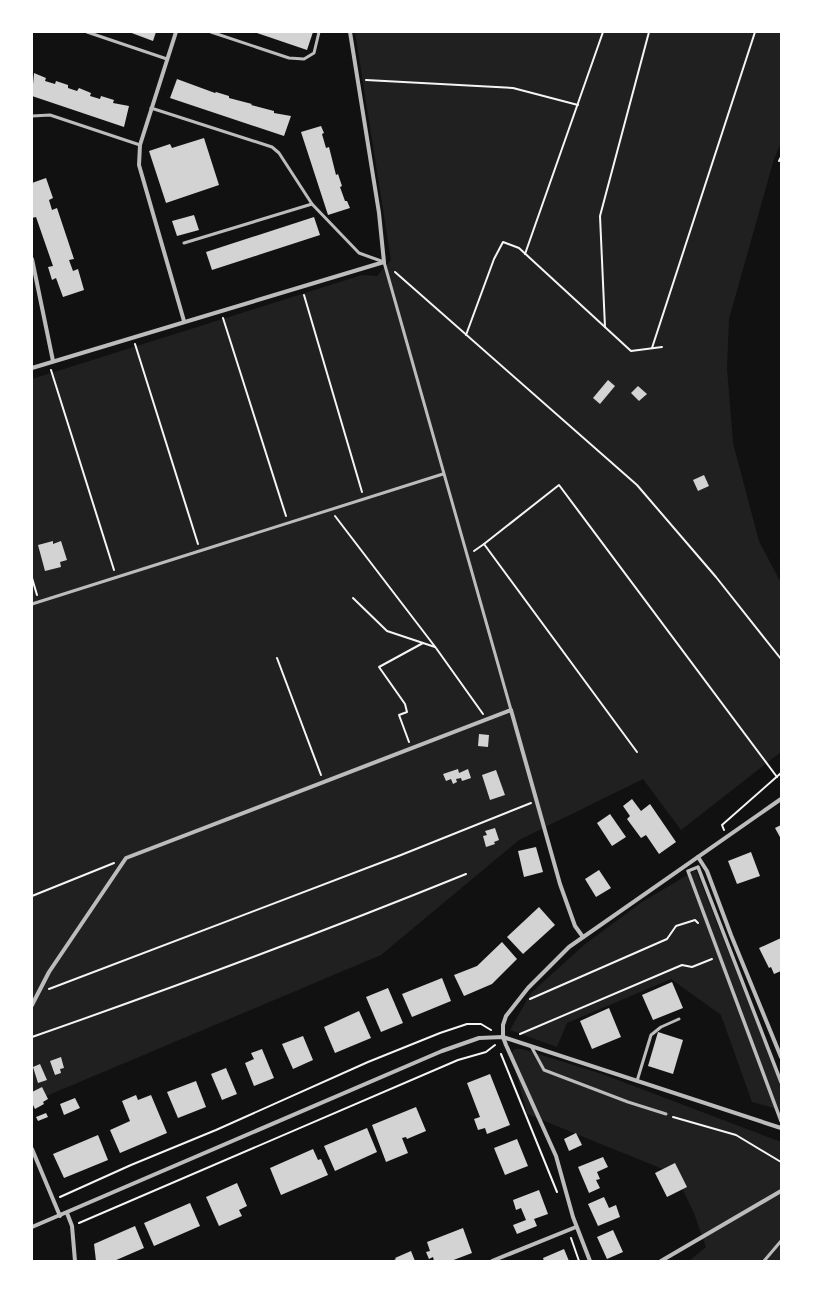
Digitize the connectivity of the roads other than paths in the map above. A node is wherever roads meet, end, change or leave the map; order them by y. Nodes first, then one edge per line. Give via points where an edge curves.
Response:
1 (88, 32) edge
2 (176, 32) edge
3 (211, 32) edge
4 (319, 32) edge
5 (350, 32) edge
6 (167, 59) junction
7 (151, 108) junction
8 (32, 116) edge
9 (140, 144) junction
10 (312, 204) junction
11 (184, 243) dead end
12 (32, 259) edge
13 (384, 262) junction
14 (184, 321) junction
15 (50, 361) junction
16 (32, 368) edge
17 (443, 474) junction
18 (32, 604) edge
19 (511, 710) junction
20 (781, 799) edge
21 (698, 857) junction
22 (583, 937) junction
23 (32, 1005) edge
24 (679, 1019) dead end
25 (503, 1037) junction
26 (531, 1046) junction
27 (781, 1057) edge
28 (637, 1081) junction
29 (781, 1082) edge
30 (666, 1114) road end
31 (781, 1121) edge
32 (781, 1128) edge
33 (32, 1149) edge
34 (781, 1191) edge
35 (67, 1213) junction
36 (60, 1216) junction
37 (32, 1227) edge
38 (576, 1228) junction
39 (781, 1241) edge
40 (75, 1261) edge
41 (492, 1261) edge
42 (590, 1261) edge
43 (661, 1261) edge
44 (764, 1261) edge

1 - 6 lane
2 - 6 street
3 - 4 lane via 289,58 304,59 314,53
5 - 13 street via 379,213
6 - 7 street
7 - 9 street
7 - 10 lane via 272,147 279,153
8 - 9 lane via 50,115
9 - 14 street via 139,165
10 - 11 lane
10 - 13 lane via 359,253
12 - 15 street
13 - 14 street
13 - 17 lane
14 - 15 street
15 - 16 street
17 - 18 lane
17 - 19 lane
19 - 22 street via 560,884 575,926
19 - 23 street via 126,858 49,972
20 - 21 street
21 - 22 street
21 - 27 street via 707,871
22 - 25 street via 545,970 514,1005 506,1016
24 - 28 lane via 651,1035
25 - 26 street
25 - 35 street via 479,1038 448,1049
25 - 38 street via 556,1156
26 - 28 street
26 - 30 lane via 544,1070
28 - 32 street
29 - 31 street via 698,867 688,871
33 - 36 street
34 - 43 street
35 - 36 street
35 - 40 street via 72,1226
36 - 37 street
38 - 41 street
38 - 42 street
39 - 44 lane

